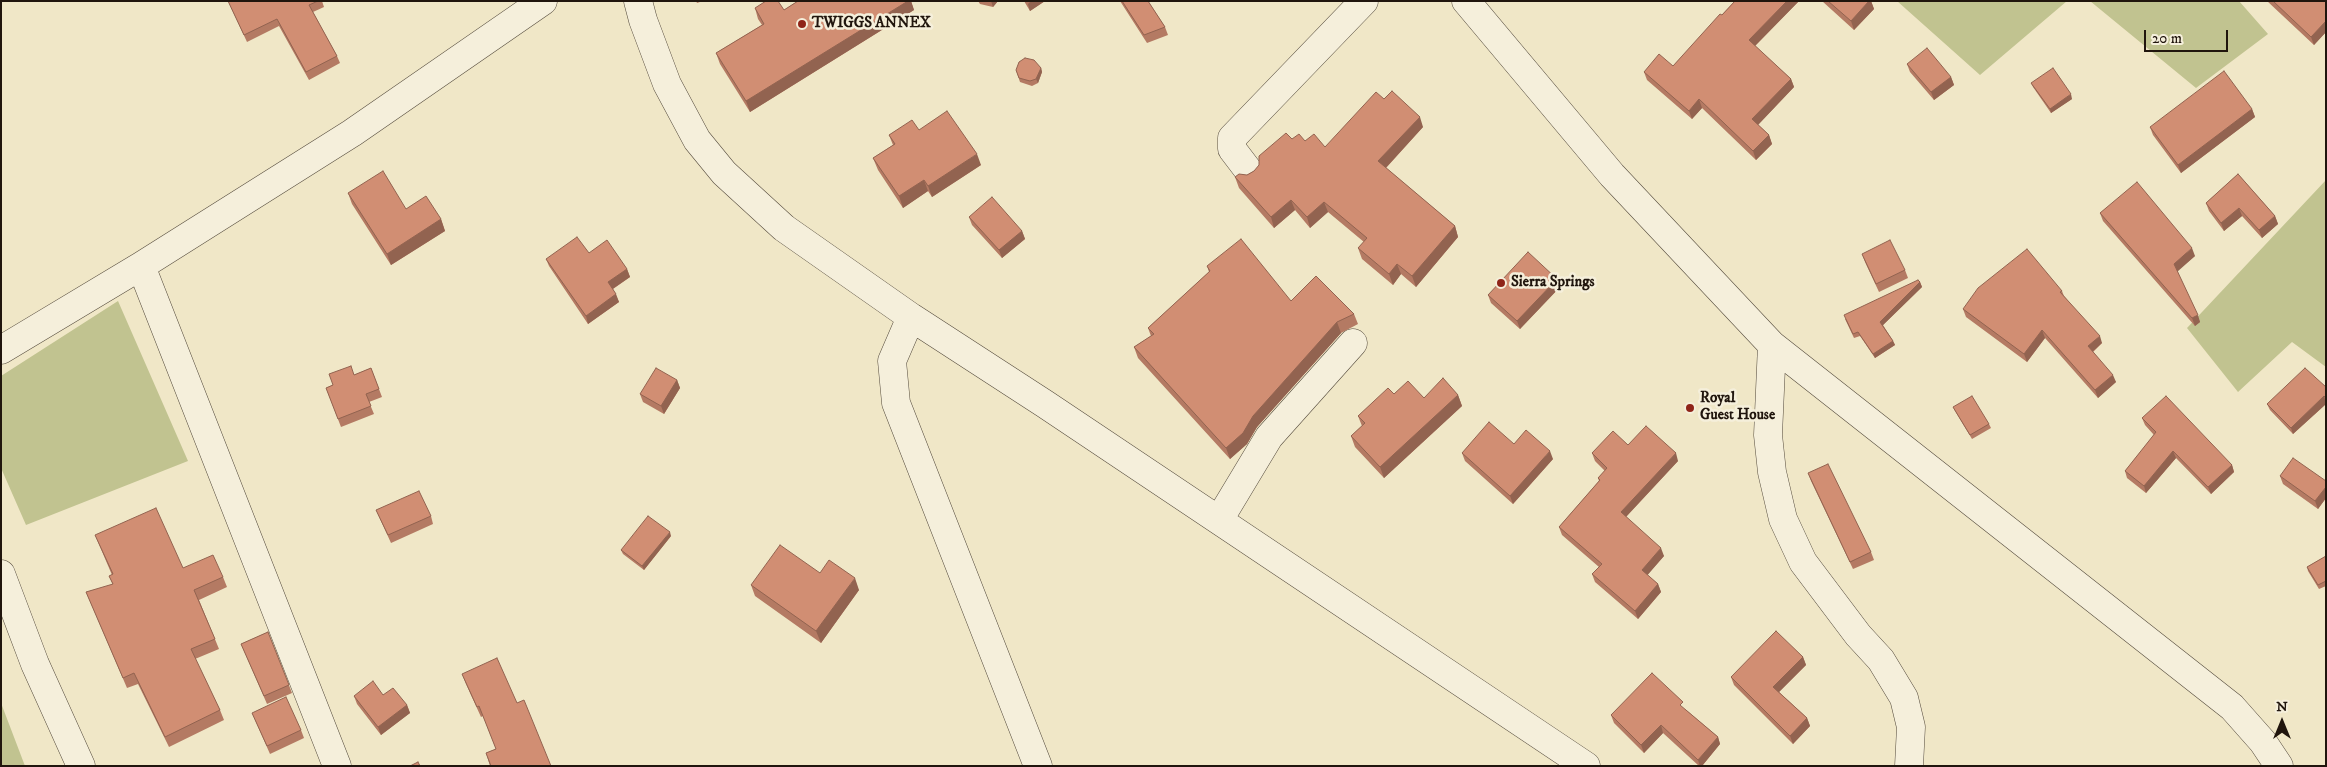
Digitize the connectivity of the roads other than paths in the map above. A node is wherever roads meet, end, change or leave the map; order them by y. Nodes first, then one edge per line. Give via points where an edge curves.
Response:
1 (543, 1) edge
2 (638, 1) edge
3 (1364, 1) edge
4 (1466, 1) edge
5 (1248, 170) dead end
6 (141, 266) junction
7 (911, 317) junction
8 (1353, 343) dead end
9 (1772, 345) junction
10 (1, 350) edge
11 (1219, 520) junction
12 (1, 574) edge
13 (81, 766) edge
14 (338, 766) edge
15 (1038, 766) edge
16 (1586, 766) edge
17 (1908, 766) edge
18 (2279, 766) edge

1 - 6 street via 352,133
2 - 7 street via 667,84 697,140 724,173 784,228
3 - 5 street via 1232,138 1232,149
4 - 9 street via 1612,175
6 - 10 street
6 - 14 street
7 - 11 street
7 - 15 street via 892,361 896,403
8 - 11 street via 1269,437
9 - 17 street via 1768,435 1772,472 1783,519 1803,562 1881,660 1904,698 1911,727
9 - 18 street via 2232,707
11 - 16 street
12 - 13 street via 35,664

